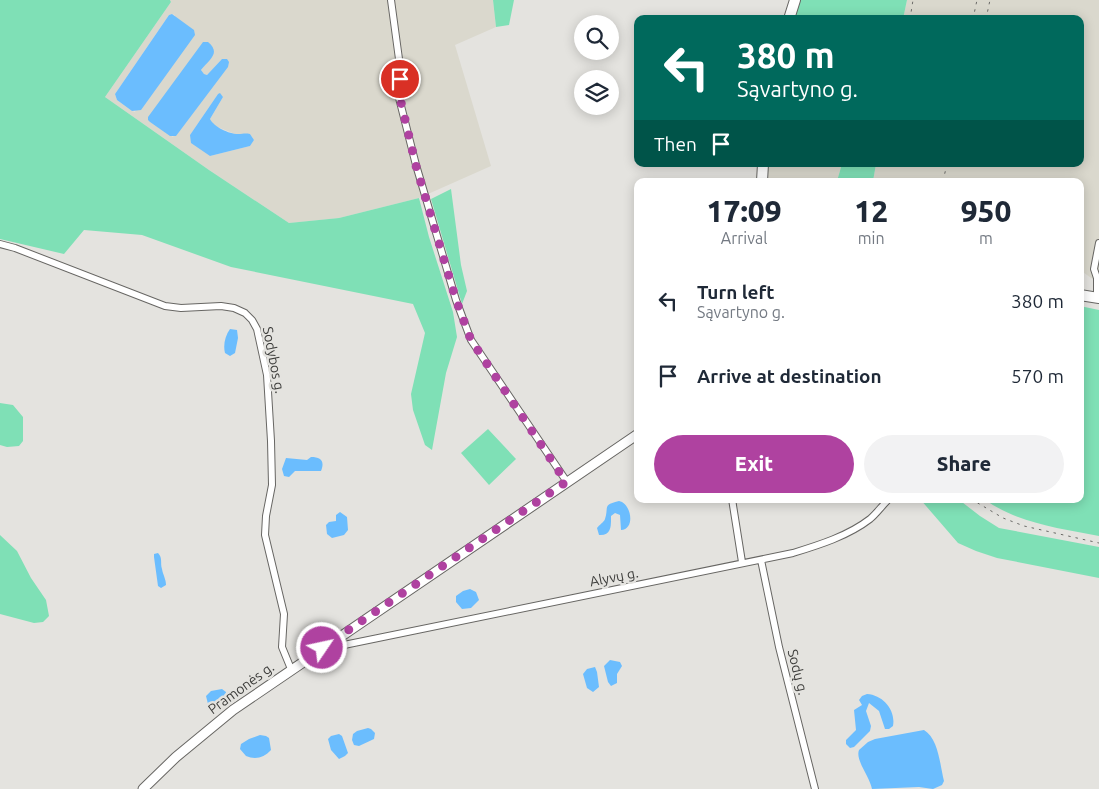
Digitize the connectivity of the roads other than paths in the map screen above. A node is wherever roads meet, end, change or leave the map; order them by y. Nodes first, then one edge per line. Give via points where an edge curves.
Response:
1 (391, 0) edge
2 (795, 0) edge
3 (790, 15) edge
4 (1099, 243) edge
5 (0, 244) edge
6 (1084, 296) edge
7 (1098, 298) edge
8 (634, 437) edge
9 (566, 482) junction
10 (733, 503) edge
11 (885, 503) edge
12 (761, 560) junction
13 (742, 562) junction
14 (338, 637) junction
15 (291, 669) junction
16 (143, 789) edge
17 (816, 789) edge

1 - 9 street via 400,59 400,98 416,166 456,300 471,340
2 - 3 highway
4 - 7 street via 1094,269
5 - 15 street, Sodybos g. via 165,306 234,308 252,320 258,329 269,396 272,485 265,535 284,614 282,647
6 - 7 highway
8 - 9 main road, Pramonės g.
9 - 14 main road, Pramonės g.
10 - 13 street
11 - 12 street, Alyvų g. via 871,518 839,536 793,553
12 - 13 street, Alyvų g.
12 - 17 street, Sodų g. via 779,647
13 - 14 street, Alyvų g. via 344,645
14 - 15 main road, Pramonės g.
15 - 16 main road, Pramonės g. via 206,731

